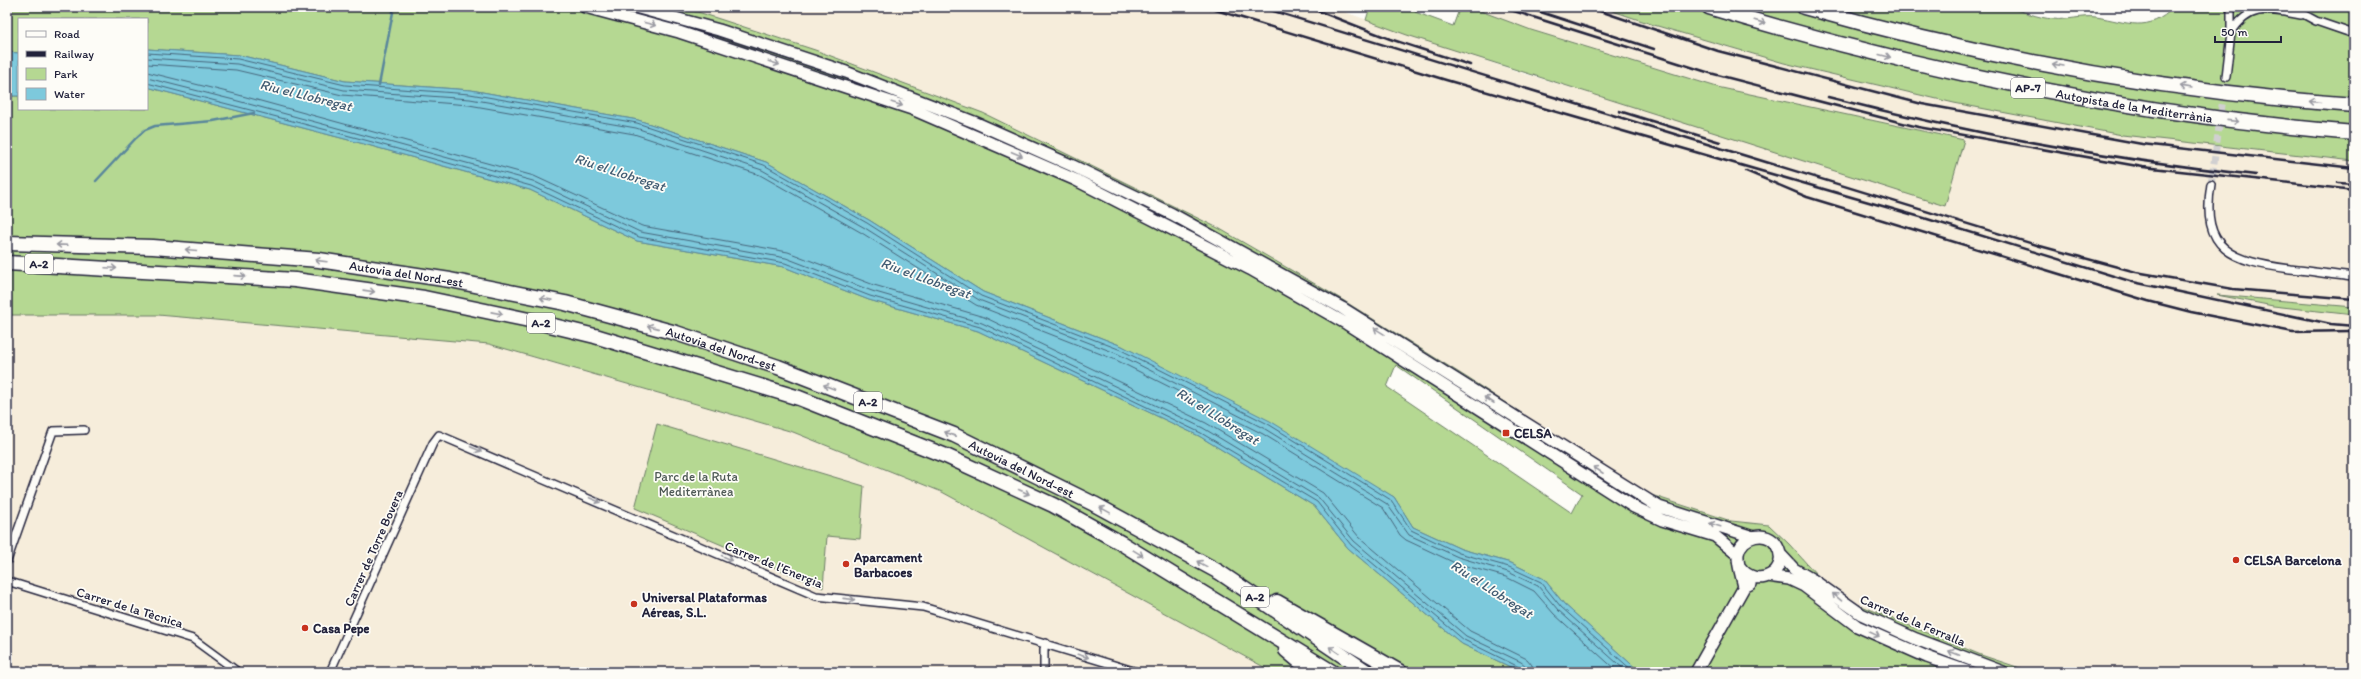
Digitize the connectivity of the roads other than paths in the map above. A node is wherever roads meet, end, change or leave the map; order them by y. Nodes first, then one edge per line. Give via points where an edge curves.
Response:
1 (585, 7) edge
2 (635, 7) edge
3 (1709, 7) edge
4 (1804, 7) edge
5 (2231, 7) edge
6 (2290, 7) edge
7 (2301, 15) junction
8 (2231, 33) junction
9 (2354, 34) edge
10 (2226, 76) tunnel mouth
11 (2354, 105) edge
12 (2354, 133) edge
13 (2212, 184) tunnel mouth
14 (7, 243) edge
15 (7, 263) edge
16 (72, 265) junction
17 (7, 269) edge
18 (2354, 276) edge
19 (84, 430) dead end
20 (439, 435) joint
21 (1752, 537) junction
22 (1780, 554) junction
23 (1738, 555) junction
24 (7, 561) edge
25 (1740, 567) junction
26 (1218, 572) junction
27 (1764, 577) junction
28 (7, 581) edge
29 (1744, 587) junction
30 (1252, 621) junction
31 (1046, 643) junction
32 (238, 672) edge
33 (330, 672) edge
34 (1044, 672) edge
35 (1137, 672) edge
36 (1312, 672) edge
37 (1332, 672) edge
38 (1367, 672) edge
39 (1400, 672) edge
40 (1696, 672) edge
41 (1969, 672) edge
42 (2003, 672) edge

1 -> 23 street via 679,32 912,109 1076,180 1250,269 1347,324 1634,507 1662,520 1715,536
21 -> 2 street via 1659,507 1342,308 1172,214 1073,166 974,122 846,72 719,30
3 -> 12 highway, Autopista de la Mediterrània / AP-7 via 1862,50 2058,94 2222,120
11 -> 4 highway, Autopista de la Mediterrània / AP-7 via 2195,88 2064,67 1955,45
5 - 8 street
6 - 7 street
7 - 8 street via 2262,9 2246,16
7 - 9 street
8 - 10 street
13 - 18 street via 2210,223 2219,242 2235,257 2254,264
26 -> 14 highway, Autovia del Nord-est / A-2 via 1094,504 954,435 778,367 676,333 565,302 450,280 318,260 154,247
15 - 16 highway, Autovia del Nord-est / A-2
16 - 17 highway
16 -> 30 highway, Autovia del Nord-est / A-2 via 295,280 424,298 544,323 666,357 799,398 946,456 1053,505
19 - 24 street via 53,430
20 -> 31 street, Carrer de l'Energia via 816,596 922,607
20 - 33 street, Carrer de Torre Bovera
21 - 22 street via 1765,536 1771,539
21 - 23 street via 1741,546
22 - 27 street via 1778,567
42 -> 22 street, Carrer de la Ferralla via 1916,639 1861,614 1794,569
23 - 25 street
25 - 27 street via 1749,576
25 - 29 street
38 -> 26 highway, Autovia del Nord-est / A-2
26 - 39 highway via 1305,617
27 - 29 street
27 -> 41 street, Carrer de la Ferralla via 1789,579 1804,586 1858,626 1927,657
28 - 32 street, Carrer de la Tècnica via 193,639
29 - 40 street
30 - 36 highway
30 - 37 highway, Autovia del Nord-est / A-2
31 - 34 street
31 -> 35 street, Carrer de l'Energia

